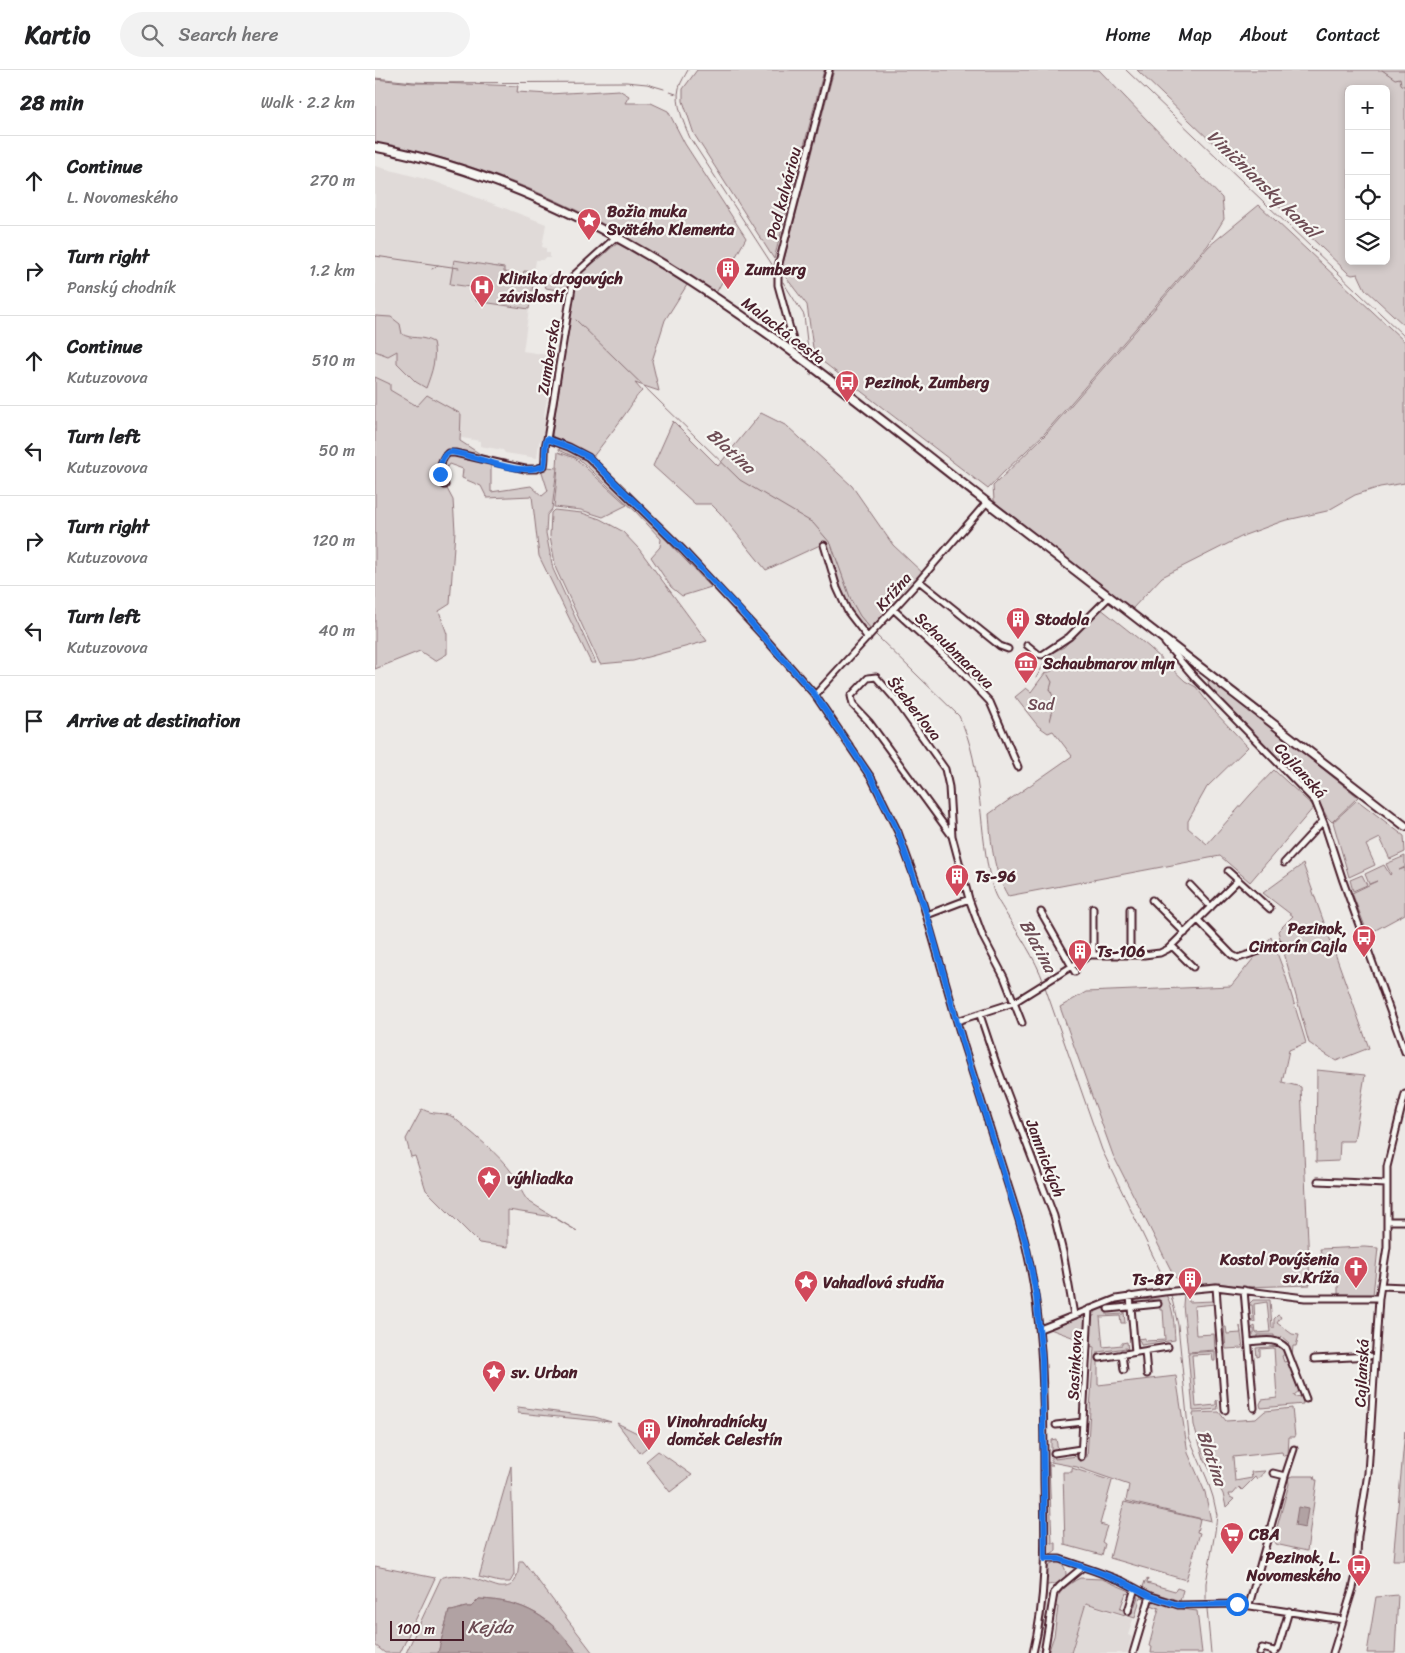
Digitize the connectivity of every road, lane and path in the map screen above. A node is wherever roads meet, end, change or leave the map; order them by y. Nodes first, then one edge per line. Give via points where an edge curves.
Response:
1 (829, 70) edge
2 (375, 147) edge
3 (616, 237) junction
4 (790, 350) junction
5 (547, 439) junction
6 (445, 485) dead end
7 (987, 502) junction
8 (824, 545) dead end
9 (919, 581) junction
10 (1109, 597) junction
11 (893, 609) junction
12 (868, 637) junction
13 (1162, 638) junction
14 (1027, 645) dead end
15 (1008, 649) dead end
16 (1203, 670) junction
17 (1196, 679) junction
18 (815, 695) junction
19 (1019, 767) dead end
20 (950, 816) junction
21 (937, 817) junction
22 (1323, 821) junction
23 (1405, 826) edge
24 (952, 836) junction
25 (1284, 863) dead end
26 (1227, 871) dead end
27 (1238, 880) junction
28 (1190, 885) dead end
29 (969, 899) junction
30 (1153, 900) dead end
31 (1211, 907) junction
32 (1093, 908) dead end
33 (1130, 908) dead end
34 (1270, 909) dead end
35 (1041, 912) dead end
36 (927, 915) junction
37 (1198, 920) junction
38 (1185, 933) junction
39 (1281, 944) dead end
40 (1172, 946) junction
41 (1130, 954) junction
42 (1093, 955) junction
43 (1193, 967) dead end
44 (1073, 969) junction
45 (1013, 1003) junction
46 (980, 1015) junction
47 (957, 1021) junction
48 (1021, 1022) dead end
49 (1405, 1052) edge
50 (1405, 1094) edge
51 (1318, 1181) dead end
52 (1386, 1184) junction
53 (1388, 1221) junction
54 (1405, 1221) edge
55 (1381, 1286) junction
56 (1216, 1287) junction
57 (1405, 1288) edge
58 (1244, 1290) junction
59 (1131, 1296) junction
60 (1379, 1298) junction
61 (1158, 1304) dead end
62 (1131, 1306) junction
63 (1089, 1309) junction
64 (1108, 1309) dead end
65 (1074, 1315) junction
66 (1040, 1329) junction
67 (1249, 1342) junction
68 (1168, 1346) dead end
69 (1145, 1350) junction
70 (1135, 1352) junction
71 (1122, 1354) junction
72 (1370, 1356) dead end
73 (1100, 1358) dead end
74 (1314, 1359) dead end
75 (1124, 1370) dead end
76 (1147, 1374) dead end
77 (1306, 1399) dead end
78 (1254, 1408) dead end
79 (1225, 1410) dead end
80 (1083, 1422) junction
81 (1056, 1425) dead end
82 (1081, 1449) junction
83 (1294, 1449) dead end
84 (1053, 1453) dead end
85 (1081, 1457) dead end
86 (1273, 1472) dead end
87 (1285, 1476) junction
88 (1045, 1559) junction
89 (1083, 1568) junction
90 (1135, 1588) junction
91 (1150, 1596) junction
92 (1249, 1605) junction
93 (1128, 1611) dead end
94 (1289, 1611) junction
95 (1343, 1620) junction
96 (1274, 1652) edge
97 (1033, 1653) edge
98 (1044, 1653) edge
99 (1133, 1653) edge
100 (1260, 1653) edge
101 (1333, 1653) edge

1 - 4 street, Pod kalváriou via 778,267 777,285 793,340
2 - 3 main road, Malacká cesta via 451,165 505,184
3 - 4 main road, Malacká cesta via 726,304
3 - 5 street, Zumberska via 574,275
4 - 7 main road, Malacká cesta
5 - 6 street, Zumberska via 544,466 536,469 448,453 440,466
5 - 18 street via 589,457 738,608
7 - 9 street, Krížna
7 - 10 main road, Malacká cesta
8 - 12 street via 837,588 857,625
9 - 11 street, Krížna
9 - 15 street
10 - 13 main road
10 - 14 street via 1069,637 1042,655
11 - 12 street, Krížna
11 - 19 street, Schaubmarova via 990,702
12 - 18 street, Krížna
13 - 16 main road
13 - 17 street, Cajlanská
16 - 17 street
16 - 23 main road
17 - 22 street, Cajlanská via 1315,801
18 - 36 street via 882,797
20 - 21 street
20 - 21 street, Šteberlova via 948,778 942,763 876,677 868,678 851,696 853,705 869,722
20 - 24 street, Šteberlova
21 - 24 street, Šteberlova
22 - 25 street
22 - 49 street, Cajlanská
24 - 29 street, Šteberlova
26 - 27 street
27 - 31 street
27 - 34 street
28 - 31 street
29 - 36 street
29 - 45 street, Šteberlova
30 - 38 street
31 - 37 street
32 - 42 street
33 - 41 street
35 - 44 street
36 - 47 street
37 - 38 street
37 - 39 street via 1232,955 1239,958
38 - 40 street
40 - 41 street via 1152,954
40 - 43 street
41 - 42 street
42 - 44 street
44 - 45 street
45 - 46 street
45 - 48 street, Šteberlova
46 - 47 street
46 - 65 street, Jamnických via 1054,1216
47 - 66 street via 1027,1247
50 - 52 street, Cajlanská via 1390,1152
51 - 52 street
52 - 53 street, Cajlanská
53 - 54 street
53 - 55 street, Cajlanská
55 - 57 street
55 - 60 street, Cajlanská
56 - 58 street
56 - 59 street
56 - 79 street
58 - 60 street via 1297,1297
58 - 67 street
59 - 62 street
59 - 63 street
60 - 95 street, Cajlanská via 1368,1473 1357,1536 1356,1575
61 - 62 street
62 - 64 street
62 - 70 street
63 - 65 street
63 - 80 street, Sasinkova
65 - 66 street
66 - 88 street
67 - 77 street via 1276,1340 1281,1343 1286,1348
67 - 78 street
68 - 69 street
69 - 70 street
69 - 76 street
70 - 71 street
71 - 73 street
71 - 75 street
72 - 74 street
80 - 81 street, Sasinkova
80 - 82 street, Sasinkova
82 - 84 street
82 - 85 street, Sasinkova
83 - 87 street
86 - 87 street
87 - 92 street
88 - 89 street via 1059,1559
88 - 97 street
89 - 90 street
89 - 98 street via 1054,1593
90 - 91 street
90 - 93 street
91 - 92 street via 1178,1605
91 - 99 street
92 - 94 street
94 - 95 street
94 - 96 street via 1280,1643
95 - 101 street, Cajlanská
96 - 100 street via 1262,1648

